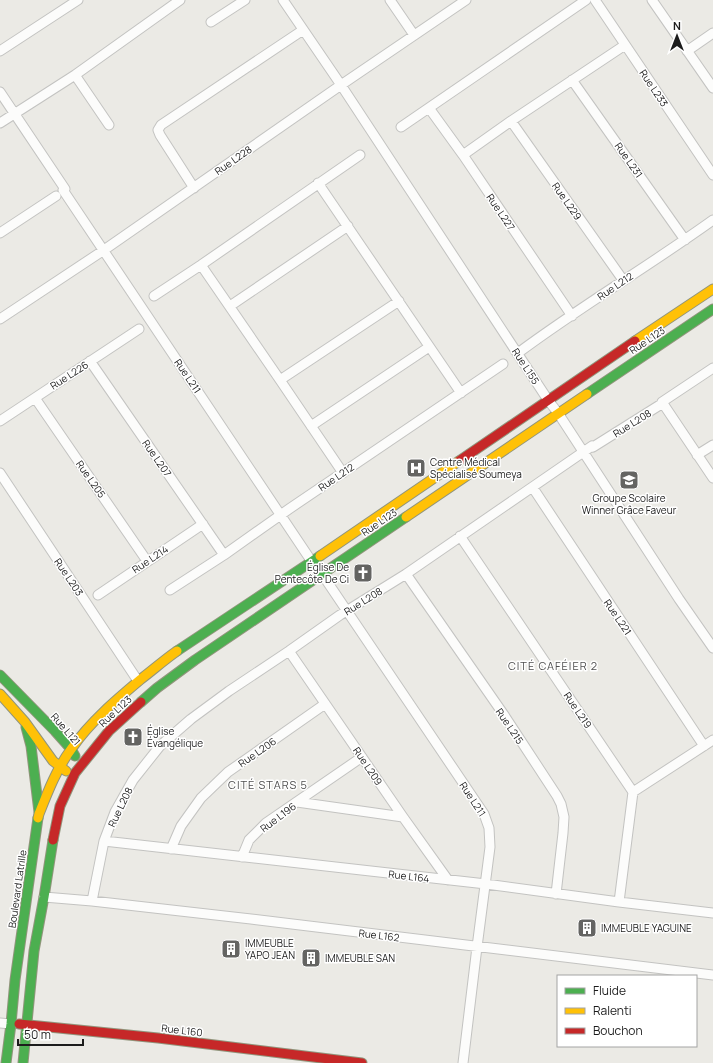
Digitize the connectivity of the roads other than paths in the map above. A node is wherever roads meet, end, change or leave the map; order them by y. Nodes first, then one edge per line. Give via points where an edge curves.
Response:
1 (78, 0) edge
2 (180, 0) edge
3 (245, 0) edge
4 (283, 0) edge
5 (390, 0) edge
6 (586, 0) edge
7 (595, 0) edge
8 (463, 1) edge
9 (656, 1) edge
10 (211, 22) dead end
11 (303, 30) junction
12 (713, 33) edge
13 (414, 35) junction
14 (625, 45) junction
15 (0, 51) edge
16 (687, 51) junction
17 (75, 75) junction
18 (710, 77) edge
19 (572, 80) junction
20 (341, 85) junction
21 (713, 88) edge
22 (0, 92) edge
23 (429, 108) junction
24 (14, 114) junction
25 (511, 121) junction
26 (0, 123) edge
27 (109, 125) dead end
28 (401, 127) dead end
29 (360, 155) dead end
30 (463, 155) junction
31 (713, 175) edge
32 (318, 183) junction
33 (194, 188) junction
34 (61, 192) junction
35 (713, 220) edge
36 (348, 226) junction
37 (0, 233) edge
38 (685, 240) junction
39 (104, 250) junction
40 (201, 265) junction
41 (623, 280) junction
42 (713, 289) edge
43 (154, 296) dead end
44 (399, 301) junction
45 (230, 306) junction
46 (713, 309) edge
47 (572, 316) junction
48 (0, 319) edge
49 (139, 329) dead end
50 (429, 347) junction
51 (518, 353) junction
52 (90, 361) junction
53 (503, 364) dead end
54 (713, 368) edge
55 (280, 380) junction
56 (461, 393) junction
57 (35, 398) junction
58 (548, 400) junction
59 (662, 402) junction
60 (558, 413) junction
61 (0, 421) edge
62 (311, 426) junction
63 (713, 445) edge
64 (584, 453) junction
65 (698, 455) junction
66 (0, 473) edge
67 (343, 473) junction
68 (713, 478) edge
69 (532, 488) junction
70 (281, 515) junction
71 (203, 524) junction
72 (460, 536) junction
73 (224, 554) junction
74 (147, 561) junction
75 (312, 562) junction
76 (322, 574) junction
77 (406, 574) junction
78 (170, 590) dead end
79 (98, 595) dead end
80 (347, 611) junction
81 (713, 648) edge
82 (289, 651) junction
83 (1, 675) edge
84 (138, 681) junction
85 (0, 694) edge
86 (325, 704) junction
87 (25, 722) junction
88 (713, 740) edge
89 (704, 746) junction
90 (71, 749) junction
91 (362, 757) junction
92 (60, 767) junction
93 (75, 773) junction
94 (634, 792) junction
95 (297, 802) junction
96 (39, 814) junction
97 (403, 817) junction
98 (104, 841) junction
99 (171, 849) junction
100 (242, 857) junction
101 (448, 880) junction
102 (486, 884) junction
103 (556, 894) junction
104 (44, 897) junction
105 (92, 901) junction
106 (619, 902) junction
107 (713, 913) edge
108 (477, 947) junction
109 (713, 975) edge
110 (0, 1023) edge
111 (11, 1024) junction
112 (26, 1024) junction
113 (6, 1063) edge
114 (22, 1063) edge
115 (362, 1063) edge
116 (463, 1063) edge

1 - 15 street
2 - 17 street
3 - 10 street
4 - 11 street, Rue L155
5 - 13 street
6 - 23 street
7 - 14 street, Rue L233
8 - 13 street, Rue L228
9 - 16 street
11 - 20 street, Rue L155
11 - 33 street via 161,125 158,130 160,135
12 - 16 street
13 - 20 street, Rue L228
14 - 19 street
14 - 31 street, Rue L233
16 - 18 street
17 - 24 street
17 - 27 street
18 - 21 street
19 - 25 street
19 - 38 street, Rue L231
20 - 33 street, Rue L228
20 - 51 street, Rue L155
22 - 24 street, Rue L211
23 - 28 street
23 - 30 street, Rue L227
24 - 26 street
24 - 34 street, Rue L211
25 - 30 street
25 - 41 street, Rue L229
29 - 32 street
30 - 47 street, Rue L227
32 - 36 street
32 - 40 street
33 - 39 street, Rue L228
34 - 37 street
34 - 39 street, Rue L211
35 - 38 street, Rue L212
36 - 44 street
36 - 45 street
38 - 41 street, Rue L212
39 - 48 street, Rue L228
39 - 70 street, Rue L211
40 - 43 street
40 - 45 street
41 - 47 street, Rue L212
42 - 58 main road, Rue L123
44 - 50 street
44 - 55 street
45 - 55 street
46 - 60 main road, Rue L123
47 - 51 street, Rue L212
49 - 52 street, Rue L226
50 - 56 street
50 - 62 street
51 - 58 street, Rue L155
52 - 57 street, Rue L226
52 - 71 street, Rue L207
53 - 56 street, Rue L212
54 - 59 street, Rue L208
55 - 62 street
56 - 67 street, Rue L212
57 - 61 street, Rue L226
57 - 74 street, Rue L205
58 - 60 street, Rue L155
58 - 75 main road, Rue L123
59 - 64 street, Rue L208
59 - 65 street
60 - 64 street, Rue L155
60 - 76 main road, Rue L123
62 - 67 street
63 - 65 street
64 - 69 street, Rue L208
64 - 81 street, Rue L155
65 - 68 street
66 - 84 street, Rue L203
67 - 70 street, Rue L212
69 - 72 street, Rue L208
69 - 89 street, Rue L221
70 - 73 street, Rue L212
70 - 75 street, Rue L211
71 - 73 street, Rue L207
71 - 74 street, Rue L214
72 - 77 street, Rue L208
72 - 94 street, Rue L219
73 - 78 street, Rue L212
74 - 79 street, Rue L214
75 - 84 main road, Rue L123 via 168,657
76 - 80 street, Rue L211
76 - 93 main road, Rue L123 via 157,688 109,731
77 - 80 street, Rue L208
77 - 103 street, Rue L215 via 504,715 561,804 564,817
80 - 82 street, Rue L208
80 - 102 street, Rue L211 via 484,814 489,828 490,848
82 - 86 street, Rue L209
82 - 98 street, Rue L208 via 228,691 160,746 133,780 115,812
83 - 90 main road, Rue L121
84 - 90 main road, Rue L123 via 104,711
85 - 87 main road
86 - 91 street, Rue L209
86 - 99 street, Rue L206 via 228,772 201,798 181,826
87 - 92 main road
87 - 96 main road via 31,746
88 - 89 street
89 - 94 street
90 - 92 main road, Boulevard Latrille
90 - 93 main road, Rue L121 via 76,759
91 - 95 street, Rue L196
91 - 97 street, Rue L209
92 - 93 main road
92 - 96 main road, Boulevard Latrille
93 - 104 main road via 60,806
94 - 106 street
95 - 97 street
95 - 100 street, Rue L196 via 266,823 249,840
96 - 111 main road, Boulevard Latrille
97 - 101 street, Rue L209
98 - 99 street, Rue L164
98 - 105 street, Rue L208
99 - 100 street, Rue L164
100 - 101 street, Rue L164
101 - 102 street, Rue L164
102 - 103 street, Rue L164
102 - 108 street, Rue L211
103 - 106 street, Rue L164
104 - 105 street, Rue L162
104 - 112 main road via 34,950
105 - 108 street, Rue L162
106 - 107 street, Rue L164
108 - 109 street, Rue L162
108 - 116 street, Rue L211
110 - 111 street, Rue L160
111 - 112 main road, Rue L160
111 - 113 main road, Boulevard Latrille
112 - 114 main road
112 - 115 main road, Rue L160

